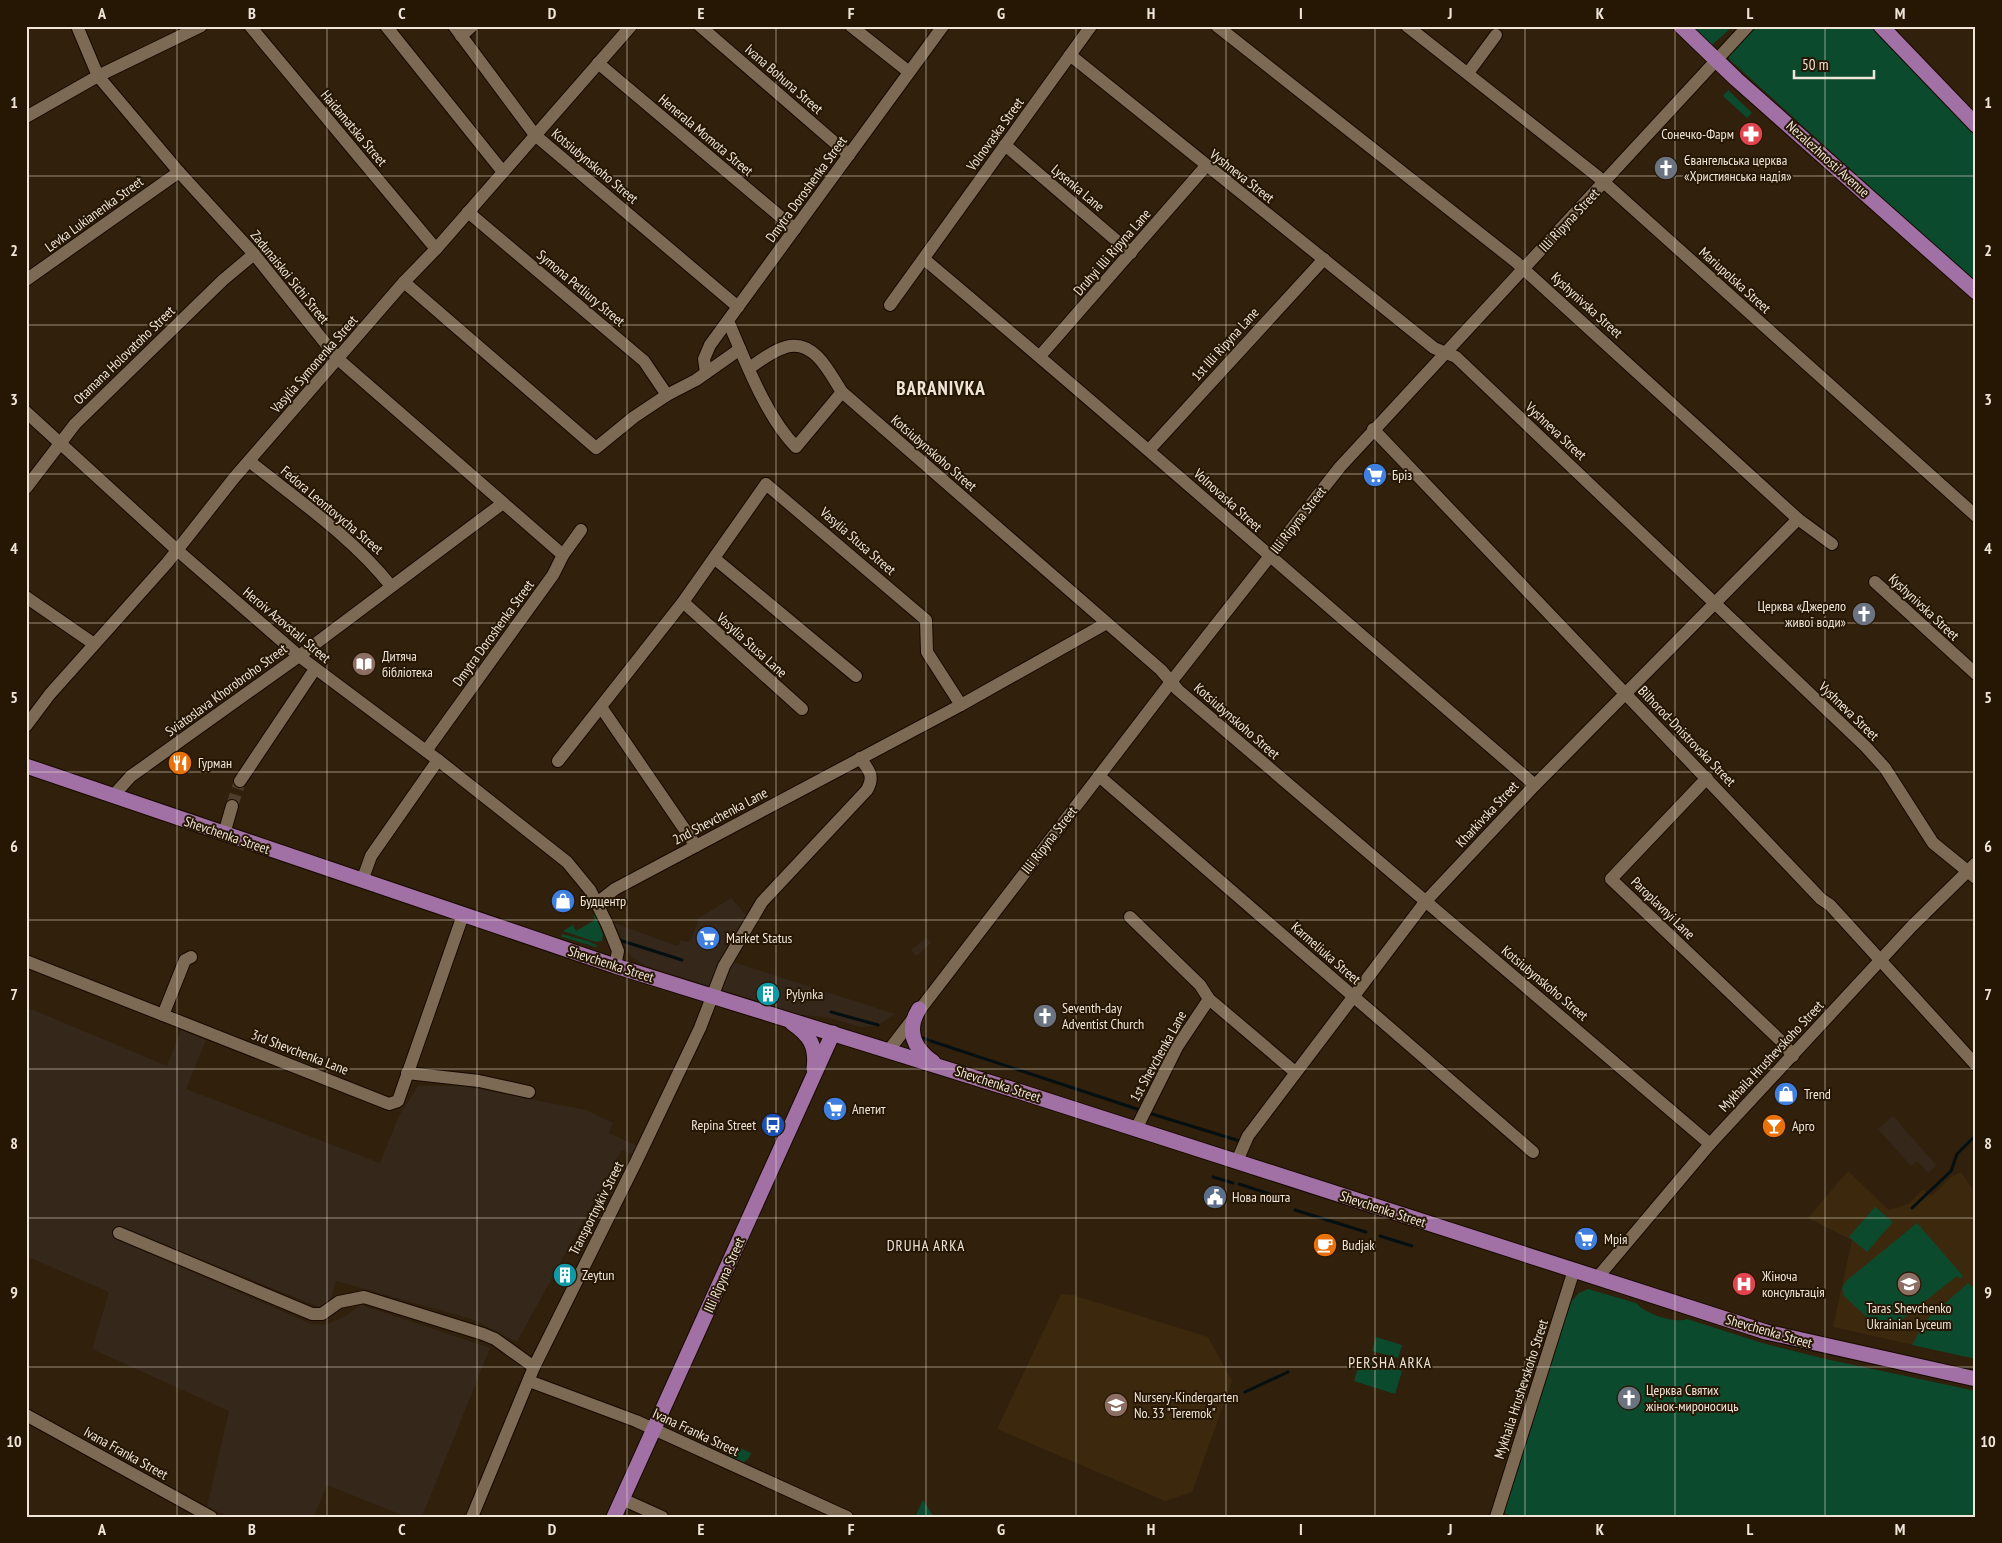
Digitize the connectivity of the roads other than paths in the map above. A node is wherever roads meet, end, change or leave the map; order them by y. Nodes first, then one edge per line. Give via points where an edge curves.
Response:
1 (77, 26) edge
2 (201, 26) edge
3 (250, 26) edge
4 (386, 26) edge
5 (472, 26) edge
6 (631, 26) edge
7 (700, 26) edge
8 (851, 26) edge
9 (943, 26) edge
10 (1091, 26) edge
11 (1217, 26) edge
12 (1407, 26) edge
13 (1681, 26) edge
14 (1748, 26) edge
15 (1881, 26) edge
16 (458, 31) edge
17 (1496, 35) dead end
18 (1070, 55) junction
19 (1718, 60) junction
20 (598, 63) junction
21 (909, 72) junction
22 (1468, 73) junction
23 (98, 76) junction
24 (26, 117) edge
25 (1976, 125) edge
26 (535, 135) junction
27 (1005, 145) junction
28 (849, 155) junction
29 (1206, 166) junction
30 (179, 172) junction
31 (503, 172) junction
32 (1604, 183) junction
33 (468, 212) junction
34 (795, 229) junction
35 (436, 249) junction
36 (1131, 253) junction
37 (254, 254) junction
38 (924, 259) junction
39 (1324, 259) junction
40 (1524, 269) junction
41 (26, 280) edge
42 (404, 282) junction
43 (1976, 292) edge
44 (890, 305) dead end
45 (738, 307) junction
46 (728, 321) junction
47 (740, 349) junction
48 (1445, 353) junction
49 (1040, 356) junction
50 (338, 359) junction
51 (748, 368) junction
52 (706, 373) junction
53 (842, 392) junction
54 (668, 395) junction
55 (26, 412) edge
56 (1373, 429) junction
57 (59, 444) junction
58 (1149, 450) junction
59 (249, 461) junction
60 (26, 488) edge
61 (503, 503) junction
62 (1976, 516) edge
63 (1798, 519) junction
64 (582, 530) dead end
65 (1832, 544) dead end
66 (177, 550) junction
67 (563, 555) junction
68 (1269, 557) junction
69 (714, 558) junction
70 (1875, 582) dead end
71 (391, 586) junction
72 (26, 597) edge
73 (683, 602) junction
74 (1716, 602) junction
75 (1105, 624) junction
76 (94, 644) junction
77 (299, 656) junction
78 (315, 669) junction
79 (1976, 674) edge
80 (856, 676) dead end
81 (1171, 682) junction
82 (1625, 694) junction
83 (961, 705) junction
84 (601, 707) junction
85 (802, 710) dead end
86 (26, 726) edge
87 (426, 751) junction
88 (860, 758) junction
89 (438, 760) junction
90 (558, 761) dead end
91 (26, 766) edge
92 (1099, 776) junction
93 (1707, 778) junction
94 (240, 781) tunnel mouth
95 (1535, 785) junction
96 (113, 796) junction
97 (232, 806) tunnel mouth
98 (224, 834) junction
99 (696, 846) junction
100 (1973, 870) edge
101 (362, 881) junction
102 (1425, 902) junction
103 (597, 903) junction
104 (463, 915) junction
105 (1130, 917) dead end
106 (192, 957) dead end
107 (26, 961) edge
108 (1880, 961) junction
109 (615, 966) junction
110 (713, 996) junction
111 (1354, 997) junction
112 (1209, 998) junction
113 (920, 1009) junction
114 (163, 1015) junction
115 (780, 1017) junction
116 (833, 1032) junction
117 (889, 1050) junction
118 (1793, 1056) junction
119 (940, 1066) junction
120 (1976, 1066) edge
121 (1295, 1072) junction
122 (408, 1073) junction
123 (810, 1084) junction
124 (529, 1092) dead end
125 (1136, 1129) junction
126 (1710, 1144) junction
127 (1533, 1152) dead end
128 (1237, 1161) junction
129 (119, 1233) dead end
130 (1574, 1270) junction
131 (1597, 1278) junction
132 (534, 1367) junction
133 (1976, 1379) edge
134 (530, 1381) junction
135 (26, 1415) edge
136 (655, 1430) junction
137 (622, 1499) junction
138 (211, 1517) edge
139 (472, 1517) edge
140 (614, 1517) edge
141 (662, 1517) edge
142 (847, 1517) edge
143 (1496, 1517) edge

1 - 23 street, Zadunaiskoi Sichi Street
2 - 23 street
3 - 35 street, Haidamatska Street
4 - 31 street
5 - 16 street
6 - 20 street, Vasylia Symonenka Street
7 - 28 street, Ivana Bohuna Street
8 - 21 street
9 - 21 street, Dmytra Doroshenka Street
10 - 18 street, Volnovaska Street
11 - 40 street, Kyshynivska Street
12 - 22 street, Mariupolska Street
13 - 19 main road, Nezalezhnosti Avenue
14 - 19 street, Illi Ripyna Street
15 - 25 main road
16 - 26 street, Kotsiubynskoho Street
17 - 22 street
18 - 27 street, Volnovaska Street
18 - 29 street, Vyshneva Street
19 - 32 street, Illi Ripyna Street
19 - 43 main road, Nezalezhnosti Avenue
20 - 26 street, Vasylia Symonenka Street
20 - 34 street, Henerala Momota Street
21 - 28 street, Dmytra Doroshenka Street
22 - 32 street, Mariupolska Street
23 - 24 street
23 - 30 street, Zadunaiskoi Sichi Street
26 - 31 street, Vasylia Symonenka Street
26 - 45 street, Kotsiubynskoho Street
27 - 36 street, Lysenka Lane
27 - 38 street, Volnovaska Street
28 - 34 street, Dmytra Doroshenka Street
29 - 36 street, Druhyi Illi Ripyna Lane
29 - 39 street, Vyshneva Street
30 - 37 street, Zadunaiskoi Sichi Street
30 - 41 street, Levka Lukianenka Street
31 - 33 street, Vasylia Symonenka Street
32 - 40 street, Illi Ripyna Street
32 - 62 street, Mariupolska Street
33 - 35 street, Vasylia Symonenka Street
33 - 54 street, Symona Petliury Street via 644,360
34 - 45 street, Dmytra Doroshenka Street
35 - 42 street, Vasylia Symonenka Street
36 - 49 street, Druhyi Illi Ripyna Lane
37 - 50 street, Zadunaiskoi Sichi Street
37 - 57 street, Otamana Holovatoho Street via 222,280 74,424
38 - 44 street, Volnovaska Street
38 - 49 street, Volnovaska Street
39 - 48 street, Vyshneva Street via 1434,348
39 - 58 street, 1st Illi Ripyna Lane
40 - 48 street, Illi Ripyna Street
40 - 63 street, Kyshynivska Street
42 - 50 street, Vasylia Symonenka Street
42 - 54 street via 596,448
45 - 46 street, Dmytra Doroshenka Street
46 - 47 street
46 - 52 street, Dmytra Doroshenka Street via 704,359
47 - 51 street
47 - 52 street
48 - 56 street, Illi Ripyna Street
48 - 74 street, Vyshneva Street via 1456,357
49 - 58 street, Volnovaska Street
50 - 59 street, Vasylia Symonenka Street
50 - 61 street, Zadunaiskoi Sichi Street
51 - 53 street, Kotsiubynskoho Street via 788,346 801,346 820,359
51 - 53 street via 766,404 796,447
52 - 54 street
53 - 75 street, Kotsiubynskoho Street
55 - 57 street, Heroiv Azovstali Street
56 - 68 street, Illi Ripyna Street
56 - 82 street, Bilhorod-Dnistrovska Street
57 - 60 street, Otamana Holovatoho Street
57 - 66 street, Heroiv Azovstali Street
58 - 68 street, Volnovaska Street
59 - 66 street, Vasylia Symonenka Street
59 - 71 street, Fedora Leontovycha Street via 343,537 378,569
61 - 67 street, Zadunaiskoi Sichi Street
61 - 71 street, Sviatoslava Khorobroho Street
63 - 65 street, Kyshynivska Street
63 - 74 street, Kharkivska Street
64 - 67 street, Dmytra Doroshenka Street
66 - 76 street, Vasylia Symonenka Street
66 - 77 street, Heroiv Azovstali Street
67 - 87 street, Dmytra Doroshenka Street via 553,575
68 - 81 street, Illi Ripyna Street
68 - 95 street, Volnovaska Street
69 - 73 street, Vasylia Stusa Street
69 - 80 street
69 - 83 street, Vasylia Stusa Street via 765,485 769,485 926,620 927,652
70 - 79 street, Kyshynivska Street
71 - 77 street, Sviatoslava Khorobroho Street
72 - 76 street
73 - 84 street, Vasylia Stusa Street
73 - 85 street, Vasylia Stusa Lane
74 - 82 street, Kharkivska Street
74 - 100 street, Vyshneva Street via 1885,768 1933,843
75 - 81 street, Kotsiubynskoho Street
75 - 83 street, 2nd Shevchenka Lane
76 - 86 street, Vasylia Symonenka Street
77 - 78 street, Heroiv Azovstali Street
77 - 96 street, Sviatoslava Khorobroho Street via 131,776
78 - 87 street, Heroiv Azovstali Street
78 - 94 street
81 - 92 street, Illi Ripyna Street
81 - 102 street, Kotsiubynskoho Street
82 - 93 street, Bilhorod-Dnistrovska Street
82 - 95 street, Kharkivska Street
83 - 88 street, 2nd Shevchenka Lane
84 - 90 street, Vasylia Stusa Street
84 - 99 street
87 - 89 street, Heroiv Azovstali Street
88 - 99 street, 2nd Shevchenka Lane
88 - 110 street via 872,775 872,782 762,902 724,966
89 - 101 street via 371,856
89 - 103 street, Heroiv Azovstali Street via 566,862
91 - 96 main road, Shevchenka Street
92 - 111 street, Karmeliuka Street
92 - 113 street, Illi Ripyna Street
93 - 108 street, Bilhorod-Dnistrovska Street
93 - 118 street, Paroplavnyi Lane via 1611,879 1784,1043
95 - 102 street, Kharkivska Street
96 - 98 main road, Shevchenka Street
97 - 98 street
98 - 101 main road, Shevchenka Street
99 - 103 street, 2nd Shevchenka Lane via 615,889
100 - 108 street, Mykhaila Hrushevskoho Street
101 - 104 main road, Shevchenka Street
102 - 111 street, Kharkivska Street
102 - 126 street, Kotsiubynskoho Street
103 - 109 street, Heroiv Azovstali Street via 618,951
104 - 109 main road, Shevchenka Street
104 - 122 street, 3rd Shevchenka Lane
105 - 112 street via 1200,985
106 - 114 street via 184,960
107 - 114 street, 3rd Shevchenka Lane
108 - 118 street, Mykhaila Hrushevskoho Street
108 - 120 street, Bilhorod-Dnistrovska Street
109 - 110 main road, Shevchenka Street
110 - 115 main road, Shevchenka Street
110 - 132 street, Transportnykiv Street via 636,1164
111 - 121 street, Kharkivska Street
111 - 127 street, Karmeliuka Street
112 - 121 street
112 - 125 street, 1st Shevchenka Lane via 1177,1047
113 - 117 street, Illi Ripyna Street
113 - 119 main road via 913,1023 914,1040 923,1054
114 - 122 street, 3rd Shevchenka Lane via 389,1104 398,1101
115 - 116 main road, Shevchenka Street
115 - 123 main road via 805,1033 811,1041 815,1060
116 - 117 main road, Shevchenka Street
116 - 123 main road, Illi Ripyna Street
117 - 119 main road, Shevchenka Street
118 - 126 street, Mykhaila Hrushevskoho Street
119 - 125 main road, Shevchenka Street
121 - 128 street, Kharkivska Street via 1248,1136
122 - 124 street via 479,1081
123 - 136 main road, Illi Ripyna Street
125 - 128 main road, Shevchenka Street
126 - 131 street, Mykhaila Hrushevskoho Street
128 - 130 main road, Shevchenka Street
129 - 132 street via 312,1314 322,1314 339,1302 364,1297 483,1334
130 - 131 main road, Shevchenka Street
130 - 143 street, Mykhaila Hrushevskoho Street
131 - 133 main road, Shevchenka Street via 1774,1334
132 - 134 street, Transportnykiv Street
134 - 136 street, Ivana Franka Street
134 - 139 street, Transportnykiv Street
135 - 138 street, Ivana Franka Street
136 - 137 main road, Illi Ripyna Street
136 - 142 street, Ivana Franka Street
137 - 140 main road, Illi Ripyna Street
137 - 141 street

